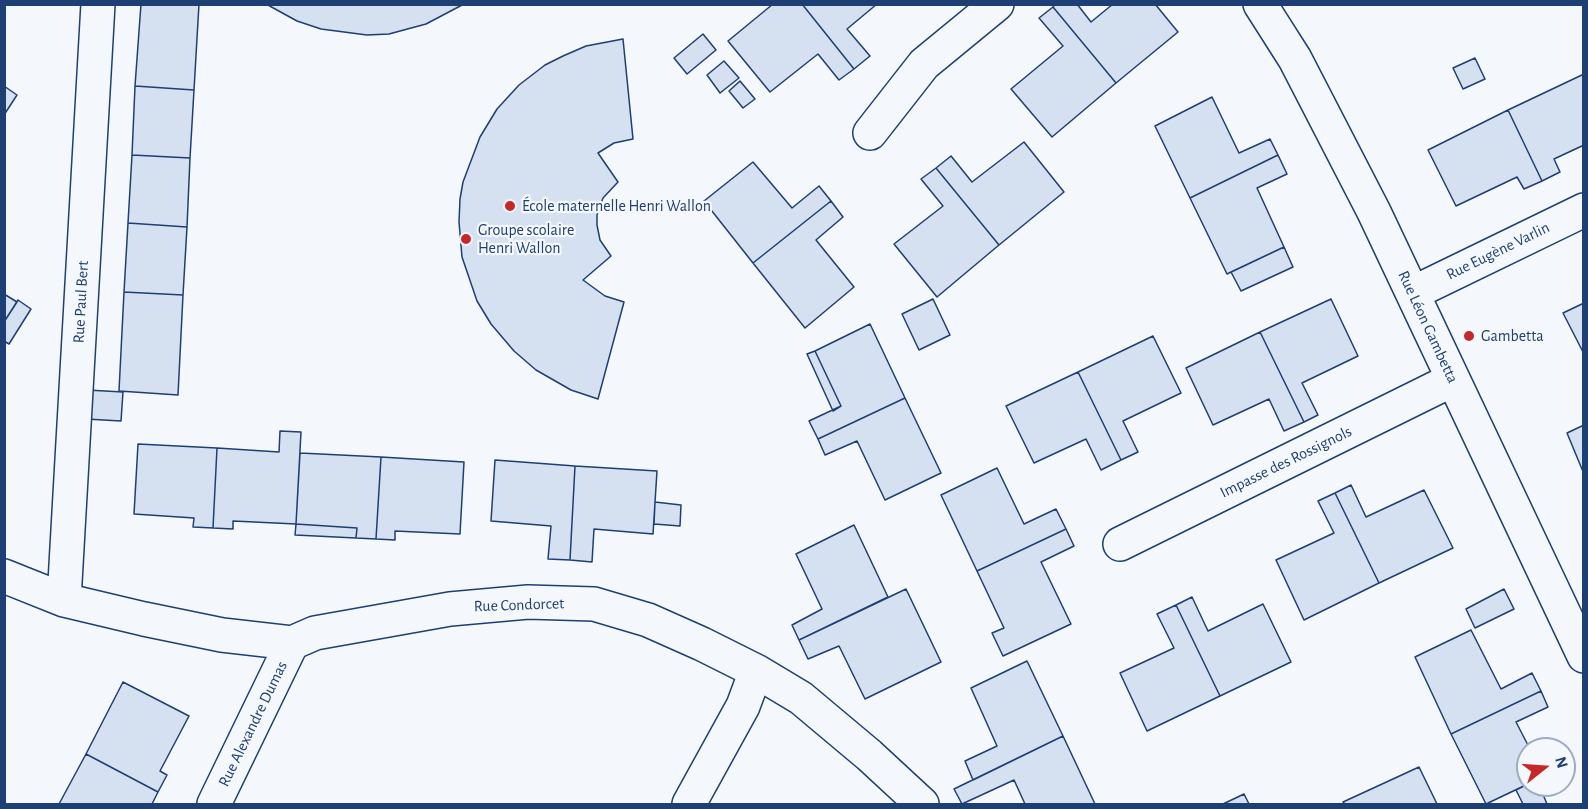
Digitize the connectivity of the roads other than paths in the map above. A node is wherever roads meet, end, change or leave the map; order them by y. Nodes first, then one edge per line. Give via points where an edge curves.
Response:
1 (98, 4) edge
2 (997, 4) edge
3 (1260, 4) edge
4 (870, 133) dead end
5 (1584, 210) edge
6 (1413, 293) junction
7 (1452, 380) junction
8 (1120, 544) dead end
9 (4, 576) edge
10 (64, 600) junction
11 (292, 643) junction
12 (1584, 656) edge
13 (756, 671) junction
14 (214, 804) edge
15 (689, 804) edge
16 (922, 804) edge

1 - 10 street, Rue Paul Bert
2 - 4 street via 924,64
3 - 6 street, Rue Léon Gambetta via 1295,59
5 - 6 street, Rue Eugène Varlin
6 - 7 street, Rue Léon Gambetta
7 - 8 street, Impasse des Rossignols
7 - 12 street, Rue Léon Gambetta
9 - 10 street, Rue Condorcet
10 - 11 street, Rue Condorcet via 222,635
11 - 13 street, Rue Condorcet via 315,633 450,609 528,602 594,604 648,620
11 - 14 street, Rue Alexandre Dumas
13 - 15 street via 743,706
13 - 16 street, Rue Condorcet via 801,698

